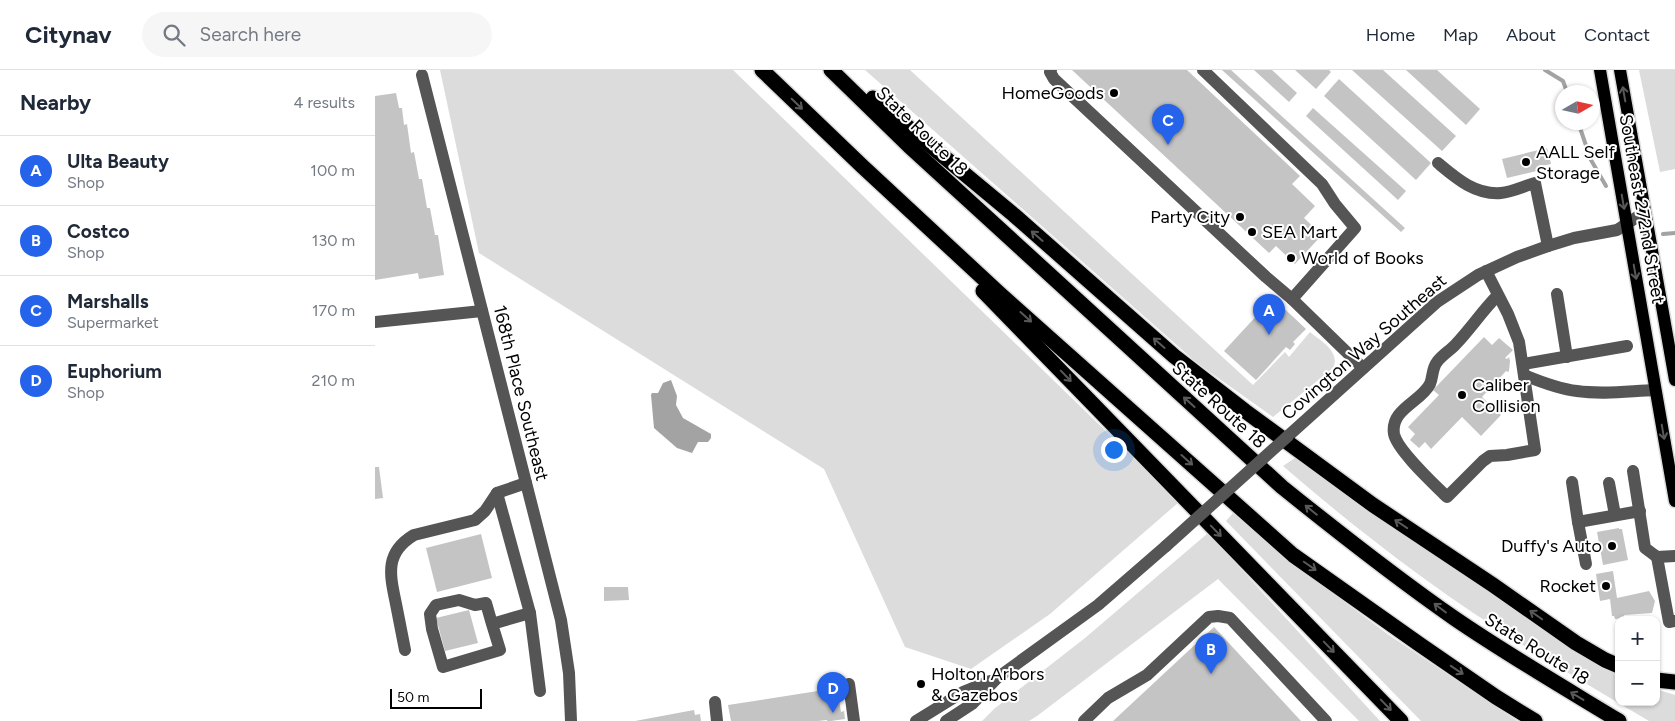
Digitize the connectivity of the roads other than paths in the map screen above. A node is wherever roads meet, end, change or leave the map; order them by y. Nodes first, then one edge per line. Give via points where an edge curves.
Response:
1 (762, 70) edge
2 (831, 70) edge
3 (839, 70) edge
4 (1051, 70) edge
5 (1203, 70) edge
6 (1600, 70) edge
7 (1620, 70) edge
8 (422, 75) dead end
9 (1438, 163) dead end
10 (861, 166) junction
11 (1645, 212) junction
12 (1626, 224) junction
13 (1548, 246) junction
14 (1486, 271) junction
15 (1557, 294) dead end
16 (1498, 295) junction
17 (1292, 299) junction
18 (482, 311) junction
19 (375, 322) edge
20 (1627, 346) dead end
21 (1567, 357) junction
22 (1363, 368) junction
23 (1523, 370) junction
24 (1675, 380) edge
25 (1655, 390) junction
26 (1633, 471) dead end
27 (1572, 482) dead end
28 (526, 483) junction
29 (1609, 483) dead end
30 (497, 493) junction
31 (1675, 501) edge
32 (1640, 511) junction
33 (1615, 516) junction
34 (1578, 522) junction
35 (1675, 556) edge
36 (1657, 557) junction
37 (1586, 564) dead end
38 (530, 613) junction
39 (1675, 621) edge
40 (492, 624) junction
41 (405, 650) dead end
42 (1615, 664) edge
43 (997, 678) junction
44 (1660, 680) edge
45 (1675, 682) edge
46 (849, 684) dead end
47 (540, 691) dead end
48 (715, 702) dead end
49 (571, 721) edge
50 (717, 721) edge
51 (854, 721) edge
52 (916, 721) edge
53 (946, 721) edge
54 (1084, 721) edge
55 (1326, 721) edge
56 (1401, 721) edge
57 (1535, 721) edge
58 (1619, 721) edge

1 -> 10 highway
58 -> 2 highway, State Route 18 via 1453,618 1282,487 916,153
42 -> 3 highway via 1576,643 1381,511 1245,411 1174,356 1014,215
4 - 17 street via 1054,79
5 - 17 street via 1322,184 1355,228
6 -> 12 main road, Southeast 272nd Street
11 -> 7 main road, Southeast 272nd Street
8 - 18 street, 168th Place Southeast
9 - 13 street via 1461,183 1475,189 1501,193 1535,184
10 -> 56 highway
10 -> 57 highway via 1293,554
11 - 12 street, Covington Way Southeast
11 - 24 main road, Southeast 272nd Street
12 - 13 street, Covington Way Southeast via 1617,230
12 -> 25 main road, Southeast 272nd Street
13 - 14 street, Covington Way Southeast
14 - 16 street
14 - 22 street, Covington Way Southeast via 1437,302
15 - 21 street
16 - 23 street via 1519,342
16 - 23 street via 1455,346 1436,362 1430,384 1398,414 1393,428 1396,442 1403,451 1447,497 1490,456 1535,450
17 - 22 street
18 - 19 street
18 - 28 street, 168th Place Southeast
20 - 21 street
21 - 23 street
22 - 43 street, Covington Way Southeast, bridge via 1098,605
23 - 25 street via 1544,384 1576,391
25 -> 31 main road, Southeast 272nd Street
26 - 32 street
27 - 34 street
28 - 30 street
28 - 49 street, 168th Place Southeast via 564,637
29 - 33 street
30 - 38 street
30 - 41 street via 475,520 414,535 396,551 390,576
32 - 33 street
32 - 36 street via 1645,548
33 - 34 street
34 - 37 street
35 - 36 street
36 - 39 street via 1669,622
38 - 40 street
38 - 47 street
40 - 40 street via 500,650 443,667 430,614 436,605 459,600 475,605 486,603
43 - 52 street, Covington Way Southeast via 963,692
43 - 53 street, Covington Way Southeast via 972,704
44 - 45 highway
46 - 51 street
48 - 50 street
54 - 55 street via 1108,698 1147,675 1209,617 1218,616 1230,618

